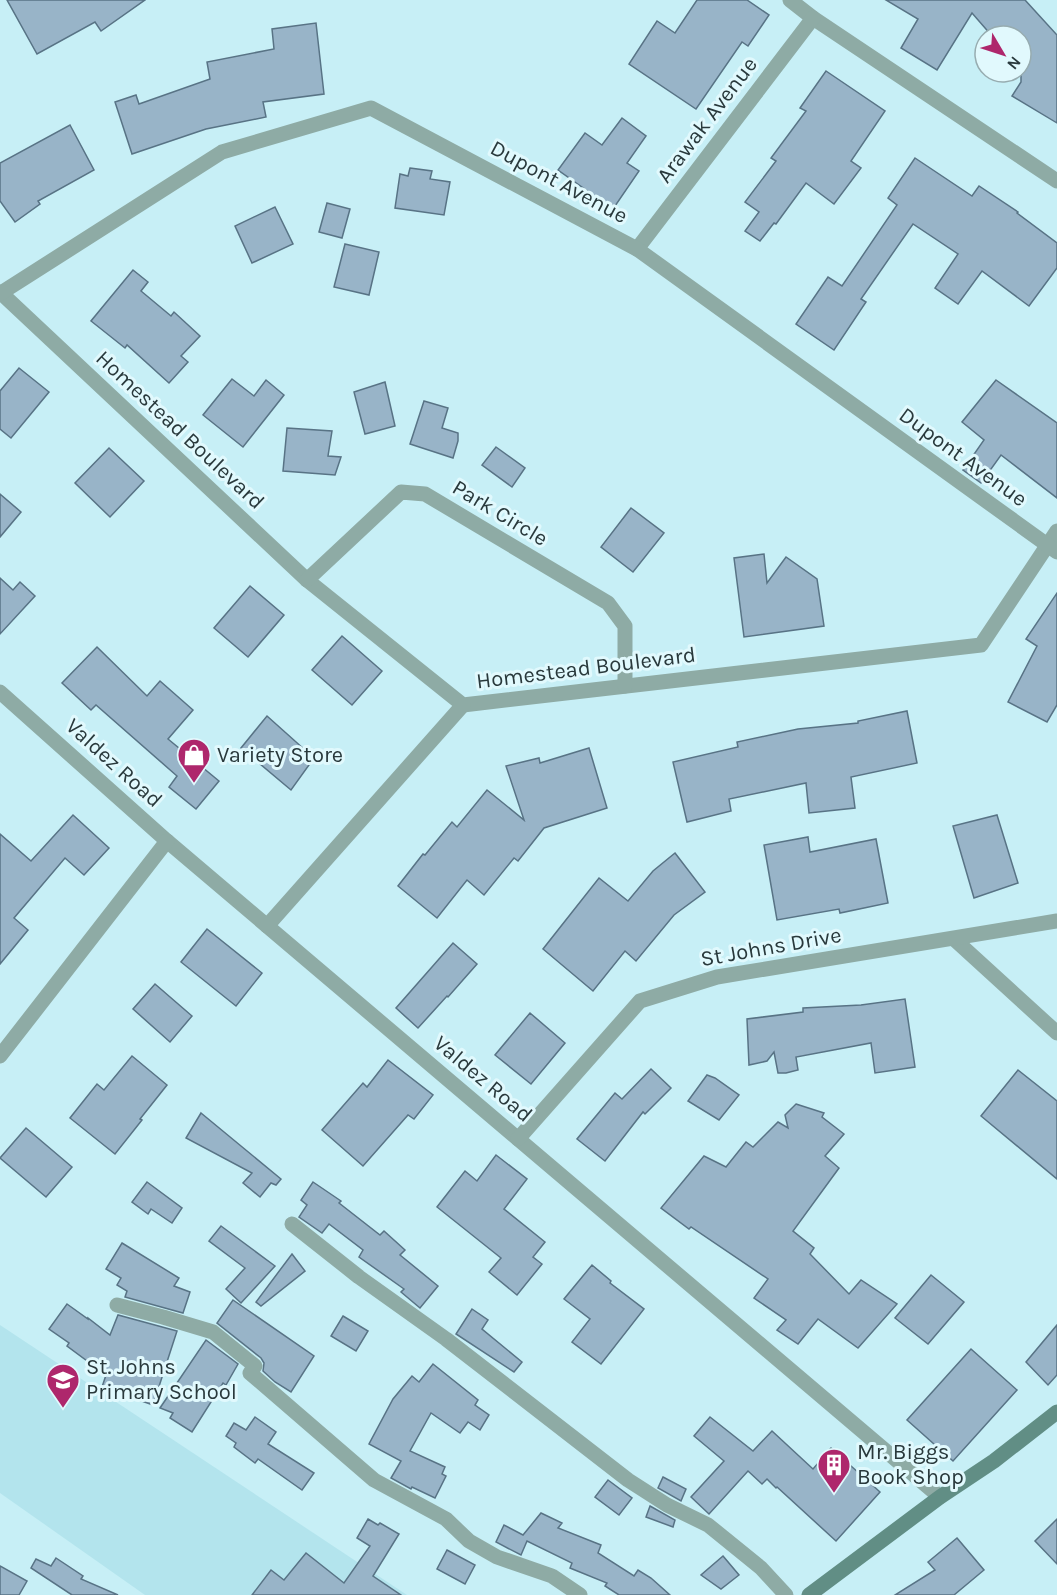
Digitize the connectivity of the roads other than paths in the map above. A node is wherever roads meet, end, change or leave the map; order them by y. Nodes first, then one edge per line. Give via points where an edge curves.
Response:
1 (790, 0) edge
2 (813, 18) junction
3 (1057, 181) edge
4 (637, 249) junction
5 (0, 292) edge
6 (1057, 531) edge
7 (1052, 549) edge
8 (307, 580) junction
9 (625, 686) junction
10 (0, 692) edge
11 (463, 705) junction
12 (167, 841) junction
13 (1057, 921) edge
14 (267, 926) junction
15 (954, 939) junction
16 (1057, 1033) edge
17 (0, 1056) edge
18 (518, 1139) junction
19 (292, 1224) dead end
20 (117, 1305) dead end
21 (1057, 1412) edge
22 (940, 1497) junction
23 (580, 1595) edge
24 (786, 1595) edge
25 (809, 1595) edge

1 - 2 street
2 - 3 street
2 - 4 street, Arawak Avenue
4 - 5 street, Dupont Avenue via 371,108 222,152
4 - 7 street, Dupont Avenue
5 - 8 street, Homestead Boulevard
6 - 7 street, Homestead Boulevard
7 - 9 street, Homestead Boulevard via 981,645
8 - 9 street, Park Circle via 401,492 424,494 608,603 625,626
8 - 11 street, Homestead Boulevard
9 - 11 street, Homestead Boulevard
10 - 12 street, Valdez Road
11 - 14 street
12 - 14 street, Valdez Road
12 - 17 street
13 - 15 street, St Johns Drive
14 - 18 street, Valdez Road
15 - 16 street
15 - 18 street, St Johns Drive via 717,977 640,1001
18 - 22 street, Valdez Road
19 - 24 street via 627,1480 708,1526
20 - 23 street via 213,1332 255,1366 250,1373 374,1480 446,1519 469,1541 497,1557 552,1576
21 - 22 main road
22 - 25 main road

